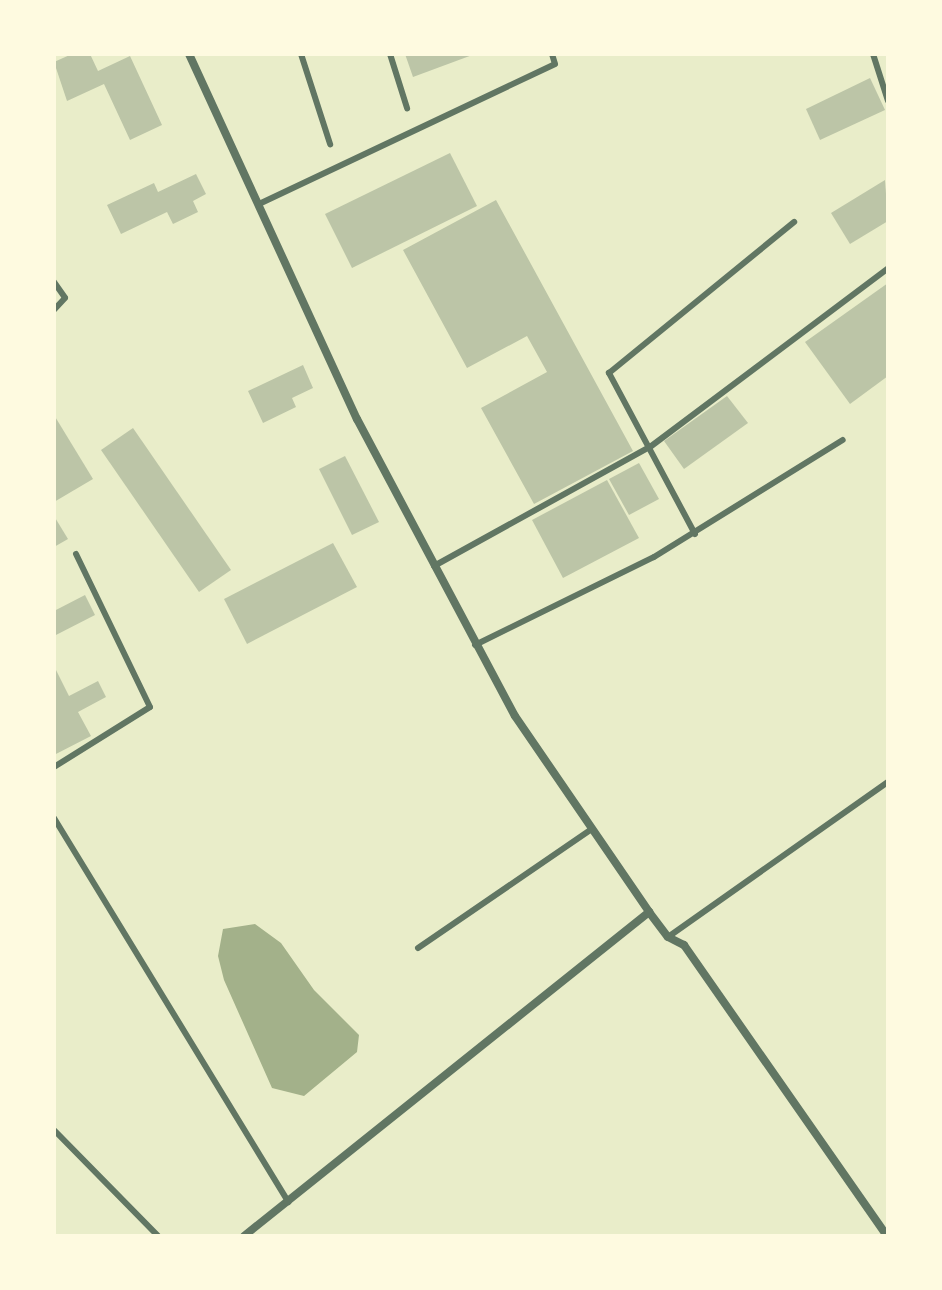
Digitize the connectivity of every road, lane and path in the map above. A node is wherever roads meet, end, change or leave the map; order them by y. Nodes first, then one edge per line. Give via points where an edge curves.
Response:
1 (189, 54) edge
2 (301, 54) edge
3 (390, 54) edge
4 (552, 54) edge
5 (873, 54) edge
6 (888, 101) edge
7 (407, 108) dead end
8 (330, 144) dead end
9 (259, 204) junction
10 (794, 222) dead end
11 (888, 268) edge
12 (54, 282) edge
13 (54, 310) edge
14 (843, 440) dead end
15 (650, 447) junction
16 (695, 534) junction
17 (76, 554) dead end
18 (433, 567) junction
19 (475, 645) junction
20 (54, 767) edge
21 (888, 782) edge
22 (54, 818) edge
23 (592, 829) junction
24 (649, 912) junction
25 (668, 937) junction
26 (418, 948) dead end
27 (54, 1130) edge
28 (288, 1202) junction
29 (158, 1236) edge
30 (244, 1236) edge
31 (887, 1236) edge

1 - 9 street
2 - 8 lane
3 - 7 lane
4 - 9 lane via 555,64
5 - 6 lane
9 - 18 street via 357,419
10 - 15 lane via 609,373
11 - 15 lane
12 - 13 lane via 65,298
14 - 16 lane
15 - 16 lane
15 - 18 lane
16 - 19 lane
17 - 20 lane via 150,707
18 - 19 street
19 - 23 street
21 - 25 lane
22 - 28 lane
23 - 24 street
23 - 26 lane
24 - 25 street
24 - 28 street
25 - 31 street via 684,945
27 - 29 lane
28 - 30 street

